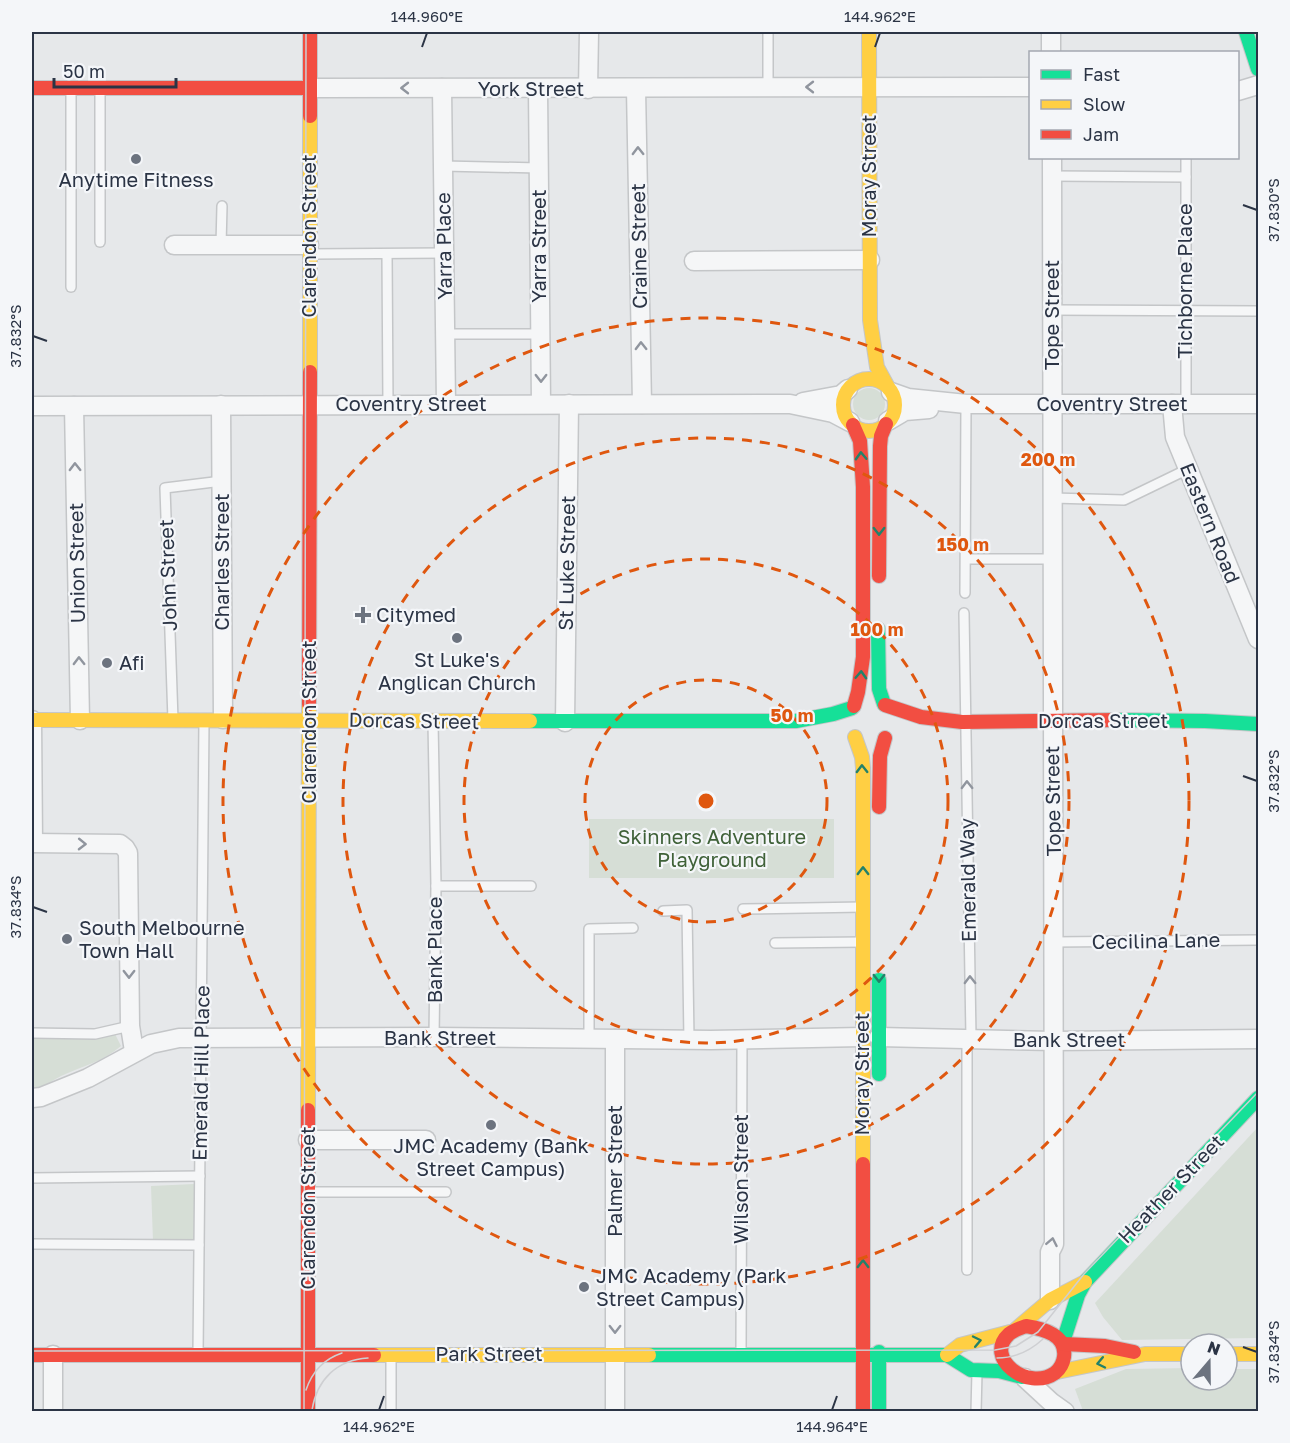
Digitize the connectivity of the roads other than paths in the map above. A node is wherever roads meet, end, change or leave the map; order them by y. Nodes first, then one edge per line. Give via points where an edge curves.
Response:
1 (310, 32) edge
2 (588, 32) edge
3 (768, 32) edge
4 (869, 32) edge
5 (1051, 32) edge
6 (1246, 32) edge
7 (1051, 51) edge
8 (1257, 65) edge
9 (1239, 70) edge
10 (1258, 85) edge
11 (768, 87) junction
12 (868, 87) junction
13 (1029, 87) edge
14 (32, 88) edge
15 (71, 88) junction
16 (100, 88) junction
17 (310, 88) junction
18 (442, 88) junction
19 (538, 89) junction
20 (588, 89) junction
21 (636, 89) junction
22 (1239, 91) edge
23 (1052, 159) edge
24 (1186, 159) edge
25 (443, 166) junction
26 (539, 168) junction
27 (1052, 176) junction
28 (1186, 177) junction
29 (222, 206) dead end
30 (100, 242) dead end
31 (174, 245) dead end
32 (221, 245) junction
33 (309, 250) junction
34 (444, 253) junction
35 (387, 254) junction
36 (870, 260) junction
37 (694, 261) dead end
38 (71, 287) dead end
39 (1052, 310) junction
40 (1258, 311) edge
41 (1185, 312) junction
42 (870, 320) junction
43 (445, 334) junction
44 (540, 334) junction
45 (850, 388) junction
46 (890, 390) junction
47 (388, 404) junction
48 (446, 404) junction
49 (541, 404) junction
50 (568, 404) junction
51 (642, 404) junction
52 (790, 404) junction
53 (966, 404) junction
54 (1053, 404) junction
55 (1179, 404) junction
56 (1258, 404) edge
57 (221, 405) junction
58 (309, 405) junction
59 (32, 406) edge
60 (74, 406) junction
61 (887, 422) junction
62 (851, 423) junction
63 (1188, 469) junction
64 (222, 481) junction
65 (1053, 498) junction
66 (966, 559) junction
67 (1053, 560) junction
68 (879, 586) dead end
69 (965, 593) dead end
70 (964, 613) dead end
71 (878, 620) dead end
72 (1258, 639) edge
73 (885, 704) junction
74 (853, 707) junction
75 (32, 720) edge
76 (80, 720) junction
77 (173, 720) junction
78 (204, 720) junction
79 (223, 720) junction
80 (309, 720) junction
81 (796, 721) junction
82 (948, 721) junction
83 (1052, 721) junction
84 (434, 722) junction
85 (565, 722) junction
86 (966, 722) junction
87 (1258, 724) edge
88 (894, 731) junction
89 (845, 734) junction
90 (879, 817) dead end
91 (32, 843) edge
92 (436, 886) junction
93 (531, 886) dead end
94 (863, 907) junction
95 (743, 909) dead end
96 (663, 911) dead end
97 (633, 928) dead end
98 (1258, 940) edge
99 (863, 942) junction
100 (1054, 942) junction
101 (775, 943) dead end
102 (879, 969) dead end
103 (130, 1026) junction
104 (32, 1032) edge
105 (201, 1037) junction
106 (434, 1037) junction
107 (871, 1037) junction
108 (308, 1038) junction
109 (742, 1038) junction
110 (969, 1038) junction
111 (589, 1039) junction
112 (1258, 1039) edge
113 (615, 1040) junction
114 (689, 1040) junction
115 (1054, 1041) junction
116 (134, 1051) junction
117 (879, 1085) dead end
118 (32, 1098) edge
119 (1258, 1098) edge
120 (308, 1140) junction
121 (426, 1140) dead end
122 (200, 1176) junction
123 (32, 1178) edge
124 (308, 1191) junction
125 (446, 1192) dead end
126 (32, 1244) edge
127 (199, 1245) junction
128 (967, 1270) dead end
129 (1085, 1282) junction
130 (1050, 1300) junction
131 (1013, 1331) junction
132 (1064, 1343) junction
133 (879, 1348) junction
134 (308, 1354) junction
135 (391, 1354) junction
136 (1145, 1354) junction
137 (1179, 1354) edge
138 (1239, 1354) edge
139 (1258, 1354) edge
140 (32, 1355) edge
141 (53, 1355) junction
142 (198, 1355) junction
143 (741, 1355) junction
144 (862, 1355) junction
145 (947, 1355) junction
146 (615, 1356) junction
147 (977, 1370) junction
148 (1056, 1372) junction
149 (1023, 1378) junction
150 (1064, 1411) edge
151 (53, 1412) edge
152 (308, 1412) edge
153 (391, 1412) edge
154 (615, 1412) edge
155 (862, 1412) edge
156 (879, 1412) edge
157 (976, 1412) edge

1 - 17 main road, Clarendon Street
2 - 20 street
3 - 11 lane
4 - 12 main road, Moray Street
5 - 7 street
6 - 8 main road
8 - 9 street
10 - 22 street
12 -> 11 street, York Street
11 - 21 street, York Street
12 - 13 street, York Street
12 - 36 main road, Moray Street
14 - 15 main road, York Street
15 - 16 main road, York Street
15 - 38 lane
16 - 17 main road, York Street
16 - 30 lane
18 -> 17 street, York Street
17 - 33 main road, Clarendon Street
18 - 19 street, York Street
18 - 25 street, Yarra Place
19 - 20 street, York Street
19 - 26 street, Yarra Street
20 - 21 street, York Street
51 -> 21 street, Craine Street
23 - 27 street, Tope Street
24 - 28 lane, Tichborne Place
25 - 26 lane
25 - 34 street, Yarra Place
26 - 44 street, Yarra Street
27 - 28 lane
27 - 39 street, Tope Street
28 - 41 lane, Tichborne Place
29 - 32 lane
31 - 32 street
32 - 33 street
33 - 35 lane
33 - 58 main road, Clarendon Street
34 - 35 lane
34 - 43 street, Yarra Place
35 - 47 lane
36 - 37 street
36 - 42 main road, Moray Street
39 - 41 lane
39 - 54 street, Tope Street
40 - 41 lane
41 - 55 lane, Tichborne Place
42 - 45 main road, Moray Street via 861,365
42 - 46 main road, Moray Street via 877,367
43 - 44 lane
43 - 48 street, Yarra Place
44 -> 49 street, Yarra Street
45 - 46 main road via 868,379
45 - 52 street, Coventry Street via 838,396
45 - 62 main road via 843,406
46 - 53 street, Coventry Street via 912,399
46 - 61 main road via 894,405
47 - 48 street, Coventry Street
47 - 58 street, Coventry Street
48 - 49 street, Coventry Street
49 - 50 street, Coventry Street
50 - 51 street, Coventry Street
50 - 85 street, St Luke Street
51 - 52 street, Coventry Street
52 - 62 street, Coventry Street via 833,413
53 - 54 street, Coventry Street
53 - 61 street, Coventry Street via 909,410
53 - 66 lane
54 - 55 street, Coventry Street
54 - 65 street, Tope Street
55 - 56 street, Coventry Street
55 - 63 street, Eastern Road via 1175,437
57 - 58 street, Coventry Street
57 - 60 street, Coventry Street
57 - 64 street, Charles Street
58 - 80 main road, Clarendon Street
59 - 60 street, Coventry Street
76 -> 60 street, Union Street
61 - 62 main road via 867,430
61 -> 68 main road via 880,446
74 -> 62 main road via 860,687 862,643 862,490 860,442
63 - 65 lane via 1124,500
63 - 72 street, Eastern Road
64 - 77 lane, John Street via 165,488
64 - 79 street, Charles Street
65 - 67 street, Tope Street
66 - 67 lane
66 - 69 lane
67 - 83 street, Tope Street
70 - 86 lane, Emerald Way
71 - 73 main road via 879,686
73 - 74 main road via 867,699
73 - 82 main road, Dorcas Street
73 - 88 main road
74 - 81 main road, Dorcas Street
74 - 89 main road
75 - 76 main road, Dorcas Street
75 - 91 street
76 - 77 main road, Dorcas Street
77 - 78 main road, Dorcas Street
78 - 79 main road, Dorcas Street
78 - 105 lane, Emerald Hill Place
79 - 80 main road, Dorcas Street
80 - 84 main road, Dorcas Street
80 - 108 main road, Clarendon Street
81 - 85 main road, Dorcas Street
81 - 89 main road, Dorcas Street
82 - 86 main road, Dorcas Street
82 - 88 main road, Dorcas Street
83 - 86 main road, Dorcas Street
83 - 87 main road, Dorcas Street
83 - 100 street, Tope Street
84 - 85 main road, Dorcas Street
84 - 92 lane
110 -> 86 lane, Emerald Way
88 - 89 main road via 877,743
88 - 90 main road via 880,756
94 -> 89 main road, Moray Street via 862,760
91 -> 103 street via 120,844 128,853
92 - 93 lane, Bank Place
92 - 106 lane, Bank Place
94 - 95 lane
94 - 99 main road, Moray Street
96 - 114 lane via 687,910
97 - 111 lane via 589,929
98 - 100 lane, Cecilina Lane
99 - 101 lane
99 - 107 main road, Moray Street
100 - 115 street, Tope Street
102 -> 107 main road, Moray Street
103 - 104 lane via 95,1034
103 - 116 street
105 - 108 street, Bank Street
105 - 116 street, Bank Street via 163,1040
105 - 122 lane, Emerald Hill Place
106 - 108 street, Bank Street
106 - 111 street, Bank Street
107 - 109 street, Bank Street
107 - 110 street, Bank Street
107 - 117 main road, Moray Street
144 -> 107 main road, Moray Street
108 - 120 main road, Clarendon Street
109 - 114 street, Bank Street
109 - 143 lane, Wilson Street
110 - 115 street, Bank Street
110 - 128 lane, Emerald Way
111 - 113 street, Bank Street
112 - 115 street, Bank Street
113 - 114 street, Bank Street
113 -> 146 street, Palmer Street
130 -> 115 street, Tope Street via 1050,1252 1054,1244
116 - 118 street, Bank Street via 88,1077
119 - 129 main road, Heather Street
120 - 121 street
120 - 124 main road, Clarendon Street
122 - 123 lane
122 - 127 lane, Emerald Hill Place
124 - 125 lane
124 - 134 main road, Clarendon Street
126 - 127 lane
127 - 142 lane, Emerald Hill Place
129 - 130 main road, Heather Street
129 - 132 main road, Heather Street
130 - 131 main road, Heather Street
131 - 132 main road via 1026,1326 1041,1329
145 -> 131 main road, Park Street via 960,1345
131 - 149 main road via 1002,1342 1001,1353 1008,1367
132 - 136 main road
132 - 148 main road via 1064,1360
133 - 144 main road, Park Street
133 - 145 main road, Park Street
133 - 156 main road
134 - 135 main road, Park Street
134 - 142 main road, Park Street
134 - 152 main road, Clarendon Street
135 - 146 main road, Park Street
135 - 153 lane
136 - 137 main road
136 -> 148 main road
138 - 139 main road
140 - 141 main road, Park Street
141 - 142 main road, Park Street
141 - 151 street
143 - 144 main road, Park Street
143 - 146 main road, Park Street
144 - 155 main road, Moray Street
145 - 147 main road
146 - 154 street, Palmer Street
147 - 149 main road
147 - 157 lane
148 - 149 main road via 1041,1379
148 - 150 street
149 - 150 street

